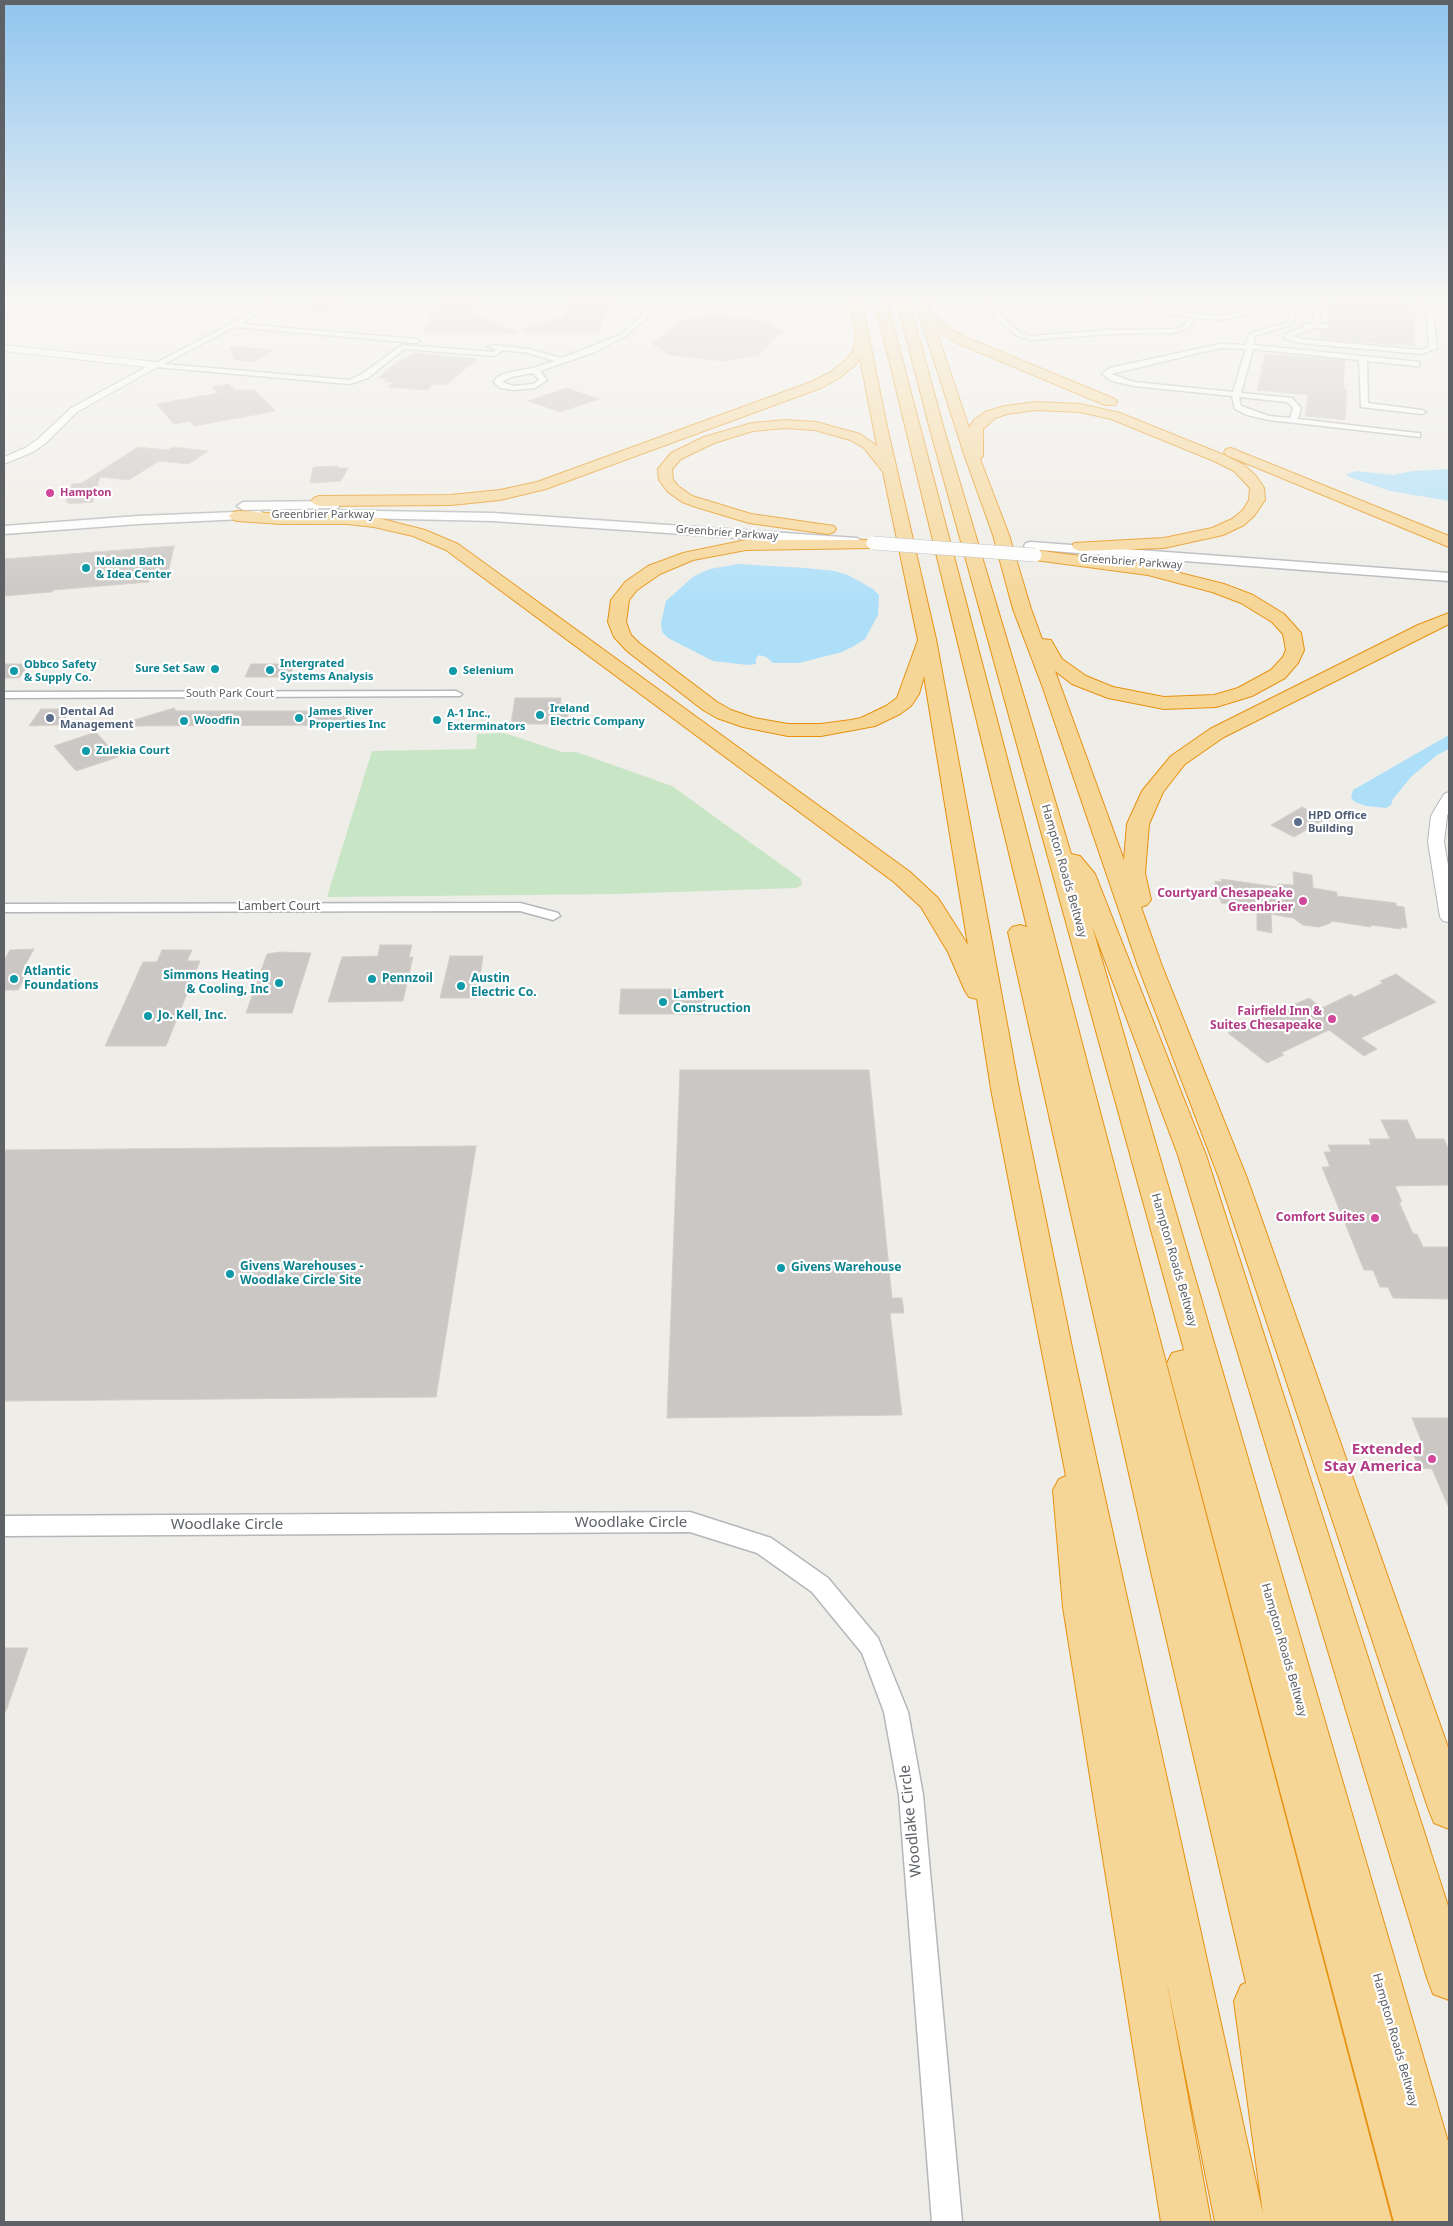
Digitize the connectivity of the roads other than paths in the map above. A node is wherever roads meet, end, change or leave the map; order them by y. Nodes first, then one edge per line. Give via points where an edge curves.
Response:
1 (86, 402) edge
2 (770, 402) edge
3 (876, 402) edge
4 (895, 402) edge
5 (906, 402) edge
6 (918, 402) edge
7 (932, 402) edge
8 (951, 402) edge
9 (1109, 402) edge
10 (1236, 402) edge
11 (1291, 402) edge
12 (1364, 402) edge
13 (1422, 412) dead end
14 (1293, 421) junction
15 (1417, 435) dead end
16 (4, 461) edge
17 (977, 470) junction
18 (890, 472) junction
19 (241, 511) junction
20 (4, 520) edge
21 (4, 530) edge
22 (872, 539) junction
23 (1449, 542) edge
24 (1033, 551) junction
25 (1449, 577) edge
26 (1449, 589) edge
27 (1015, 591) junction
28 (1449, 618) edge
29 (927, 639) junction
30 (4, 694) edge
31 (456, 694) dead end
32 (1449, 797) edge
33 (1057, 844) junction
34 (4, 908) edge
35 (553, 916) dead end
36 (1449, 917) edge
37 (1150, 966) junction
38 (1005, 1089) junction
39 (1059, 1362) junction
40 (4, 1526) edge
41 (1449, 1808) edge
42 (1231, 1827) junction
43 (1449, 1978) edge
44 (947, 2222) edge
45 (1186, 2222) edge
46 (1240, 2222) edge
47 (1289, 2222) edge
48 (1326, 2222) edge
49 (1367, 2222) edge
50 (1420, 2222) edge
51 (1447, 2222) edge

1 - 16 street via 42,441
2 - 19 highway via 541,486 500,495 451,500 295,501
3 - 18 highway
4 - 42 highway
5 - 49 highway
6 - 50 highway via 1035,815
7 - 33 highway, Hampton Roads Beltway via 938,433
8 - 17 highway
9 - 23 highway
10 - 14 street via 1238,407 1250,413
11 - 14 street via 1297,408
12 - 13 street via 1364,405
14 - 15 street
17 - 24 highway via 974,434 978,423 986,417 1016,408 1066,406 1115,416 1219,458 1247,475 1258,492 1256,504 1244,518 1206,535 1143,546
17 - 27 highway via 1001,535
18 - 22 highway via 869,445 855,437 816,426 785,424 752,427 709,440 676,456 666,469 666,480 672,489 687,499 718,510
18 - 29 highway
19 - 20 main road, Greenbrier Parkway via 142,510
19 - 21 main road, Greenbrier Parkway
19 - 22 main road, Greenbrier Parkway via 493,517
19 - 38 highway via 282,519 360,520 408,530 441,542 876,857 930,904 960,952 982,1000
22 - 24 main road, Greenbrier Parkway, bridge
22 - 29 highway via 746,545 689,556 654,570 631,586 620,600 617,622 627,642 710,706 750,723 788,730 851,726 893,710 909,694
24 - 25 main road, Greenbrier Parkway
24 - 26 main road, Greenbrier Parkway
24 - 27 highway via 1148,570 1218,588 1247,599 1278,618 1292,633 1295,650 1278,674 1236,696 1216,701 1175,703 1132,698 1088,685 1058,666 1048,653 1033,616
27 - 37 highway
28 - 37 highway via 1217,733 1178,760 1164,776 1153,791 1138,824 1135,842 1134,873
29 - 38 highway
30 - 31 street, South Park Court
32 - 36 street via 1438,816 1436,835
33 - 43 highway via 1084,874 1192,1155
33 - 51 highway, Hampton Roads Beltway
34 - 35 street, Lambert Court via 520,907
37 - 41 highway via 1233,1178
38 - 39 highway
39 - 45 highway via 1082,1607
39 - 46 highway
40 - 44 street, Woodlake Circle via 690,1522 763,1545 820,1585 870,1646 896,1712 911,1795
42 - 47 highway
42 - 48 highway

